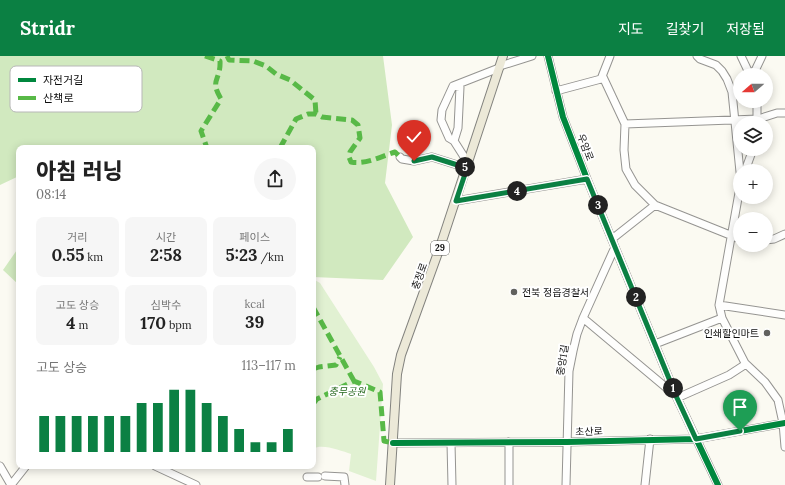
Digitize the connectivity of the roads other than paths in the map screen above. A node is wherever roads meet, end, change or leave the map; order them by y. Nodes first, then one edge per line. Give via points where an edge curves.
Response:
1 (503, 56) edge
2 (532, 56) edge
3 (548, 56) edge
4 (610, 56) edge
5 (697, 56) edge
6 (741, 56) edge
7 (762, 56) edge
8 (499, 67) junction
9 (748, 68) edge
10 (756, 68) edge
11 (603, 77) junction
12 (453, 86) junction
13 (556, 91) junction
14 (785, 113) edge
15 (735, 116) edge
16 (770, 116) edge
17 (733, 120) edge
18 (624, 124) junction
19 (454, 141) junction
20 (400, 157) dead end
21 (468, 165) junction
22 (587, 179) junction
23 (456, 201) junction
24 (737, 204) edge
25 (655, 205) junction
26 (785, 232) edge
27 (732, 236) junction
28 (612, 239) junction
29 (773, 239) edge
30 (615, 247) junction
31 (719, 305) junction
32 (785, 315) edge
33 (583, 318) junction
34 (722, 318) junction
35 (655, 344) junction
36 (746, 364) junction
37 (677, 397) junction
38 (784, 423) edge
39 (650, 439) junction
40 (696, 439) junction
41 (509, 442) junction
42 (567, 442) junction
43 (393, 443) junction
44 (451, 443) junction
45 (785, 447) edge
46 (0, 466) edge
47 (24, 469) edge
48 (161, 469) edge
49 (307, 477) dead end
50 (11, 485) edge
51 (196, 485) edge
52 (345, 485) edge
53 (390, 485) edge
54 (452, 485) edge
55 (509, 485) edge
56 (566, 485) edge
57 (645, 485) edge
58 (718, 485) edge

1 - 8 main road, 충정로 / 29
2 - 8 street
3 - 13 street, 우암로
4 - 11 street
5 - 15 street via 716,65 727,79 732,92
6 - 9 street
7 - 10 street
8 - 12 street
8 - 21 main road, 충정로 / 29
11 - 13 street
11 - 18 street
12 - 19 street via 460,87 458,128
12 - 19 street via 442,110 441,120 449,138
13 - 22 street, 우암로 via 563,117
14 - 16 street
17 - 18 street
18 - 25 street via 626,169 635,185
19 - 21 street
20 - 21 street via 414,161 432,157
21 - 23 main road, 충정로 / 29
22 - 23 street
22 - 28 street, 우암로
23 - 43 main road, 충정로 / 29 via 401,355 397,374
24 - 27 street
25 - 27 street
25 - 28 street
26 - 29 street
27 - 31 street
28 - 30 street, 우암로
30 - 33 street, 중앙1길
30 - 35 street, 우암로
31 - 32 street
31 - 34 street
33 - 37 street
33 - 42 street, 중앙1길 via 569,371
34 - 35 street
34 - 36 street
35 - 37 street, 우암로
36 - 37 street via 729,375
36 - 38 street via 765,382 778,400
37 - 40 street, 우암로
38 - 40 street, 초산로
38 - 45 street
39 - 40 street, 초산로
39 - 42 street, 초산로
39 - 57 street
40 - 58 street, 우암로
41 - 42 street, 초산로
41 - 44 street, 초산로
41 - 55 street
42 - 56 street, 중앙1길
43 - 44 street, 초산로
43 - 53 main road, 충정로 / 29
44 - 54 street
46 - 50 street
47 - 50 street
48 - 51 street
49 - 52 street via 344,477

